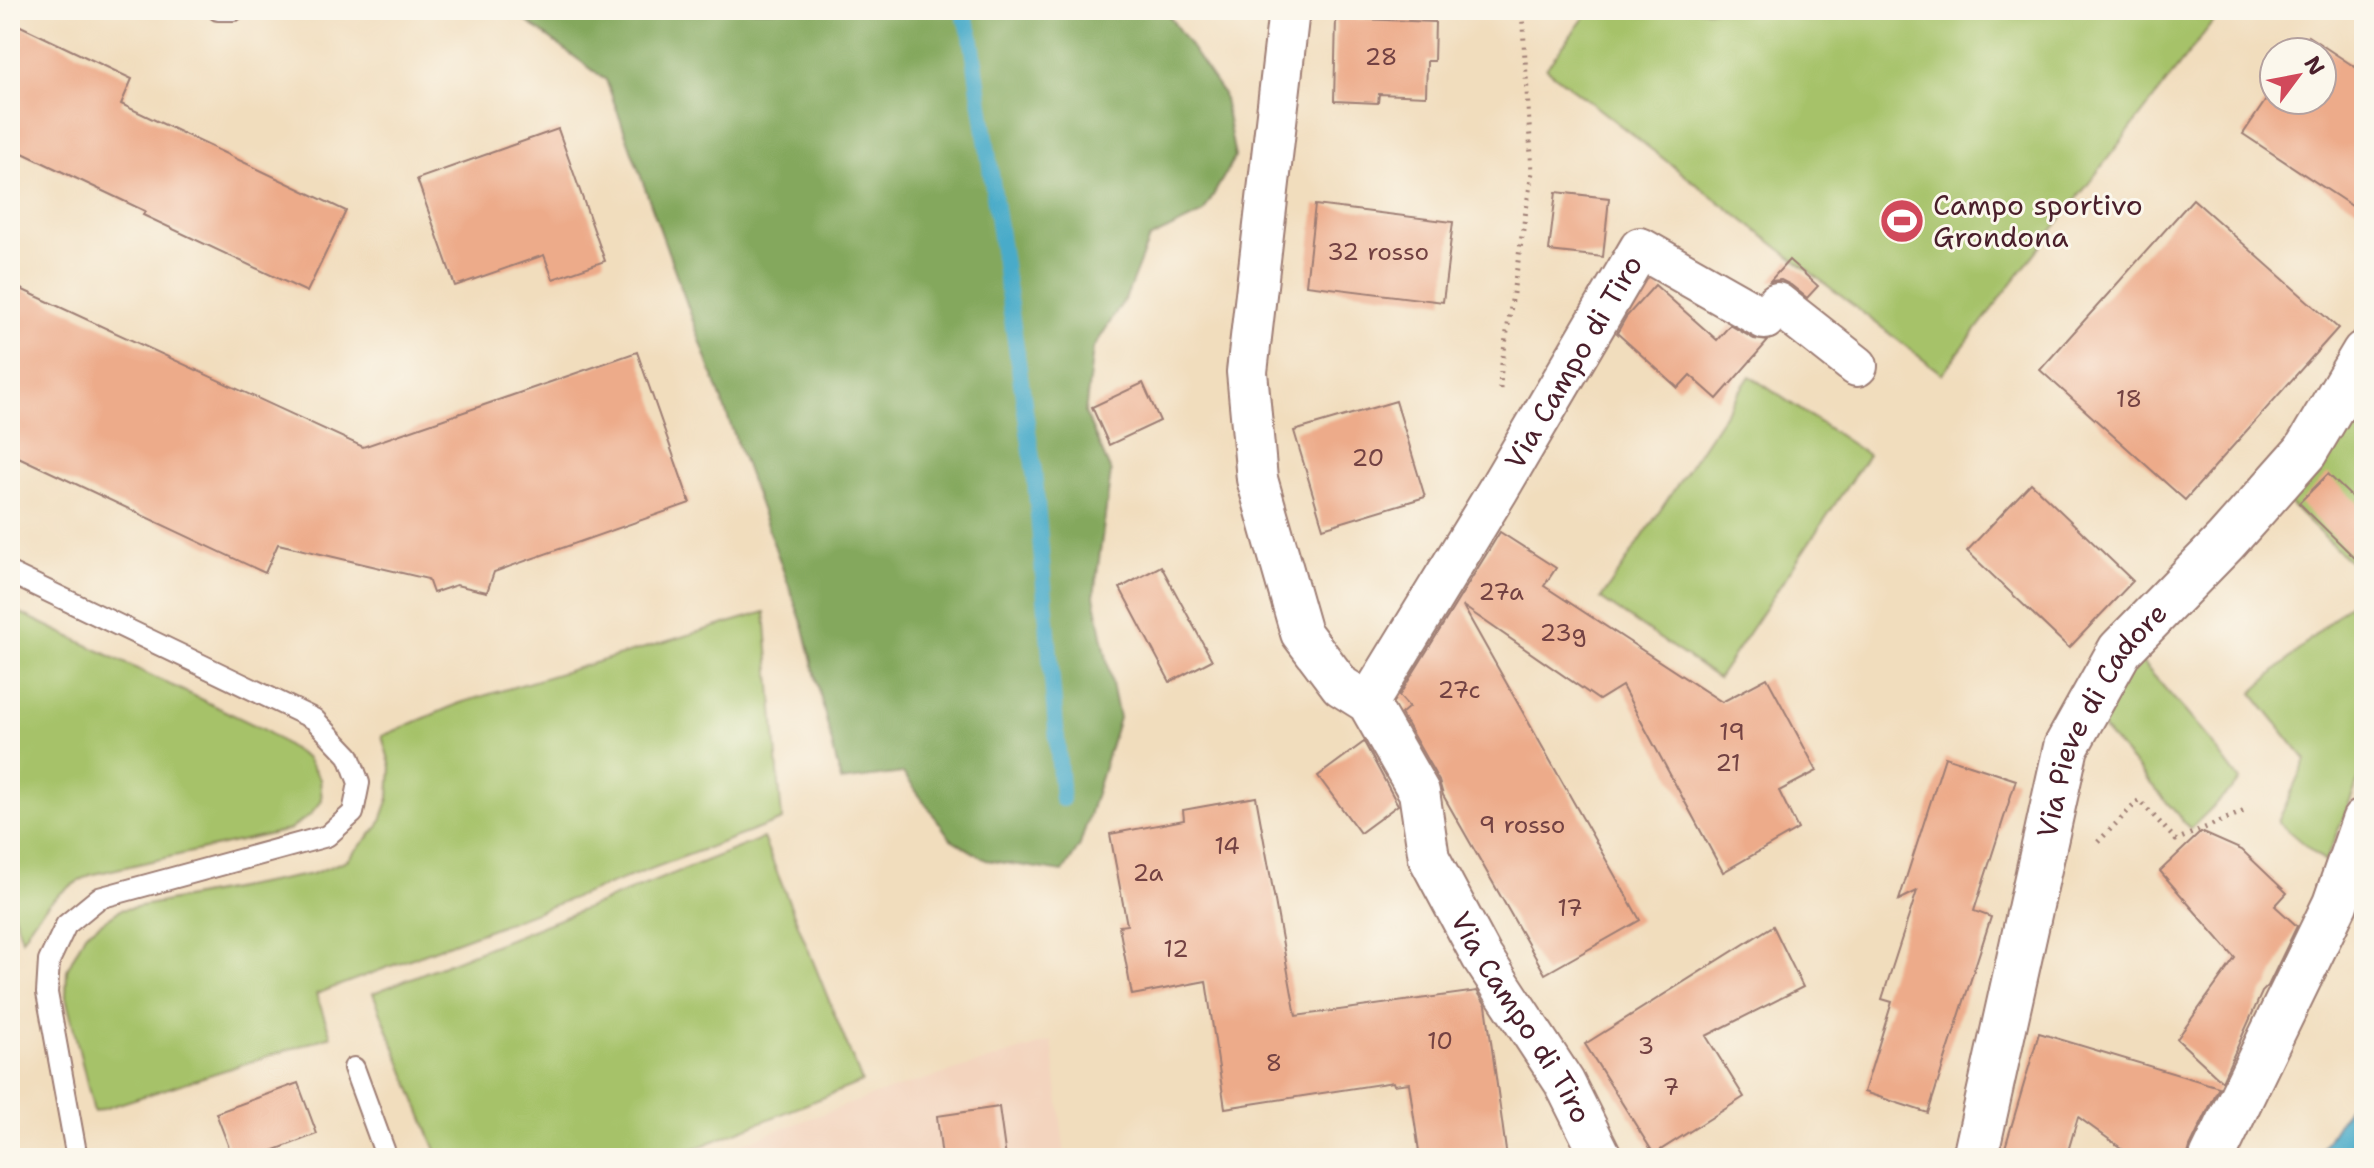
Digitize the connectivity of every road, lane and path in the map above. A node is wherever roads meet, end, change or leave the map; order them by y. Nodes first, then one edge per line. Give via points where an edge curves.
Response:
1 (218, 10) edge
2 (234, 10) edge
3 (1289, 10) edge
4 (1522, 10) edge
5 (2364, 353) edge
6 (1857, 366) dead end
7 (1500, 400) dead end
8 (10, 573) edge
9 (1368, 703) junction
10 (2247, 810) dead end
11 (2364, 821) edge
12 (2097, 843) dead end
13 (354, 1068) dead end
14 (77, 1158) edge
15 (387, 1158) edge
16 (1602, 1158) edge
17 (1975, 1158) edge
18 (2212, 1158) edge

1 - 2 lane
3 - 9 street, Via Campo di Tiro via 1247,372 1257,479 1301,633 1341,686
4 - 7 path via 1532,172
5 - 17 street, Via Pieve di Cadore via 2305,452 2120,650 2066,747
6 - 9 street, Via Campo di Tiro via 1777,303 1765,319 1640,248
8 - 14 lane via 314,719 349,756 359,783 353,813 327,836 99,898 66,925 49,961 47,993
9 - 16 street, Via Campo di Tiro via 1419,792 1429,858 1482,957 1564,1082
10 - 12 path via 2176,840 2139,800
11 - 18 street via 2335,904
13 - 15 lane

